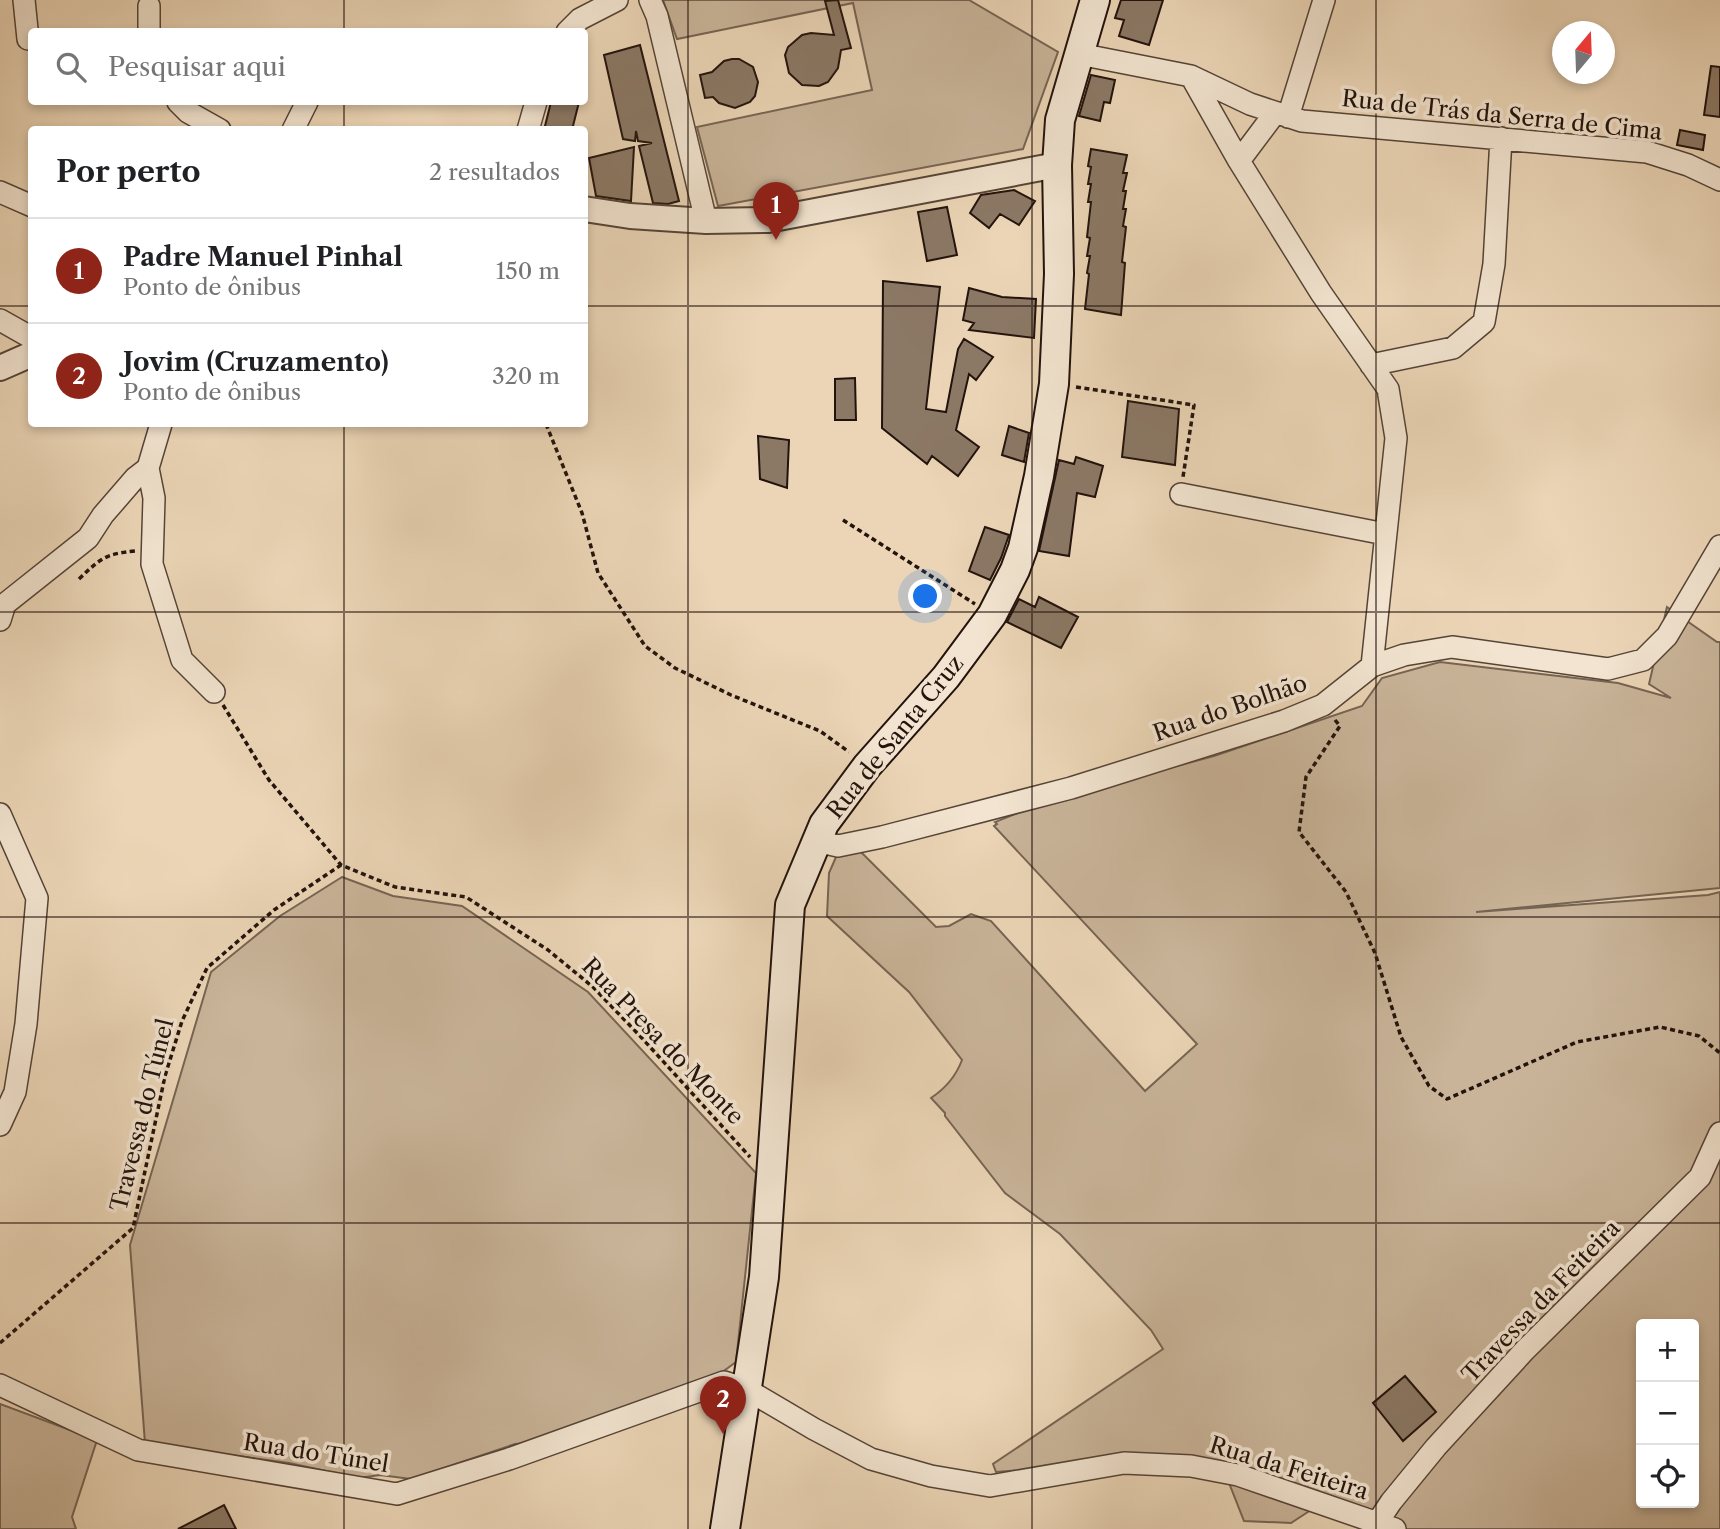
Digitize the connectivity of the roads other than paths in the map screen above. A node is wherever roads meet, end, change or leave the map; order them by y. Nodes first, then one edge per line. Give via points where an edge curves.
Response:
1 (24, 0) edge
2 (617, 0) edge
3 (650, 0) edge
4 (1095, 0) edge
5 (1324, 0) edge
6 (149, 6) dead end
7 (149, 28) edge
8 (571, 28) edge
9 (28, 39) dead end
10 (1079, 54) junction
11 (1191, 76) junction
12 (181, 105) edge
13 (306, 105) edge
14 (535, 105) edge
15 (1281, 115) junction
16 (213, 126) edge
17 (295, 126) edge
18 (529, 126) edge
19 (1501, 138) junction
20 (1240, 162) junction
21 (1057, 165) junction
22 (1720, 180) edge
23 (0, 192) edge
24 (28, 204) edge
25 (588, 210) edge
26 (706, 221) junction
27 (0, 320) edge
28 (28, 336) edge
29 (28, 356) edge
30 (1371, 365) junction
31 (0, 368) edge
32 (160, 427) edge
33 (148, 468) junction
34 (1181, 494) road end
35 (1385, 534) junction
36 (1720, 546) edge
37 (0, 620) edge
38 (1372, 666) junction
39 (214, 692) road end
40 (0, 814) edge
41 (816, 841) junction
42 (0, 1125) edge
43 (1720, 1133) edge
44 (0, 1385) edge
45 (746, 1389) junction
46 (1391, 1502) joint
47 (1386, 1526) edge
48 (725, 1529) edge

1 - 9 street
2 - 8 street
3 - 26 street
4 - 10 main road, Rua de Santa Cruz
5 - 15 street
6 - 7 street
10 - 11 street, Rua de Trás da Serra de Cima
10 - 21 main road, Rua de Santa Cruz via 1060,120
11 - 15 street, Rua de Trás da Serra de Cima
11 - 20 street
12 - 16 street
13 - 17 street
14 - 18 street
15 - 19 street, Rua de Trás da Serra de Cima via 1302,121
15 - 20 street
19 - 22 street, Rua de Trás da Serra de Cima via 1647,152
19 - 30 street via 1494,264 1484,322 1452,348
20 - 30 street
21 - 26 street via 768,220
21 - 41 main road, Rua de Santa Cruz via 1054,384 1023,548 992,615 946,677 867,766
23 - 24 street
25 - 26 street
27 - 28 street
29 - 31 street
30 - 35 street via 1388,389 1396,438
32 - 33 street
33 - 37 street via 103,514 88,538 5,604
33 - 39 street via 154,498 152,564 182,660
34 - 35 street
35 - 38 street
36 - 38 street, Rua do Bolhão via 1667,636 1643,660 1608,669 1452,647
38 - 41 street, Rua do Bolhão via 1323,705 1284,721 1071,788 882,837 838,846
40 - 42 street via 37,898 15,1092
41 - 45 main road, Rua de Santa Cruz via 790,905 764,1277
43 - 46 street, Travessa da Feiteira via 1700,1177 1525,1350
44 - 45 street, Rua do Túnel via 138,1450 397,1493 509,1459 724,1382
45 - 47 street, Rua da Feiteira via 870,1459 931,1476 989,1486 1124,1463 1191,1466 1238,1475
45 - 48 main road, Rua de Santa Cruz
46 - 47 street, Rua da Feiteira

